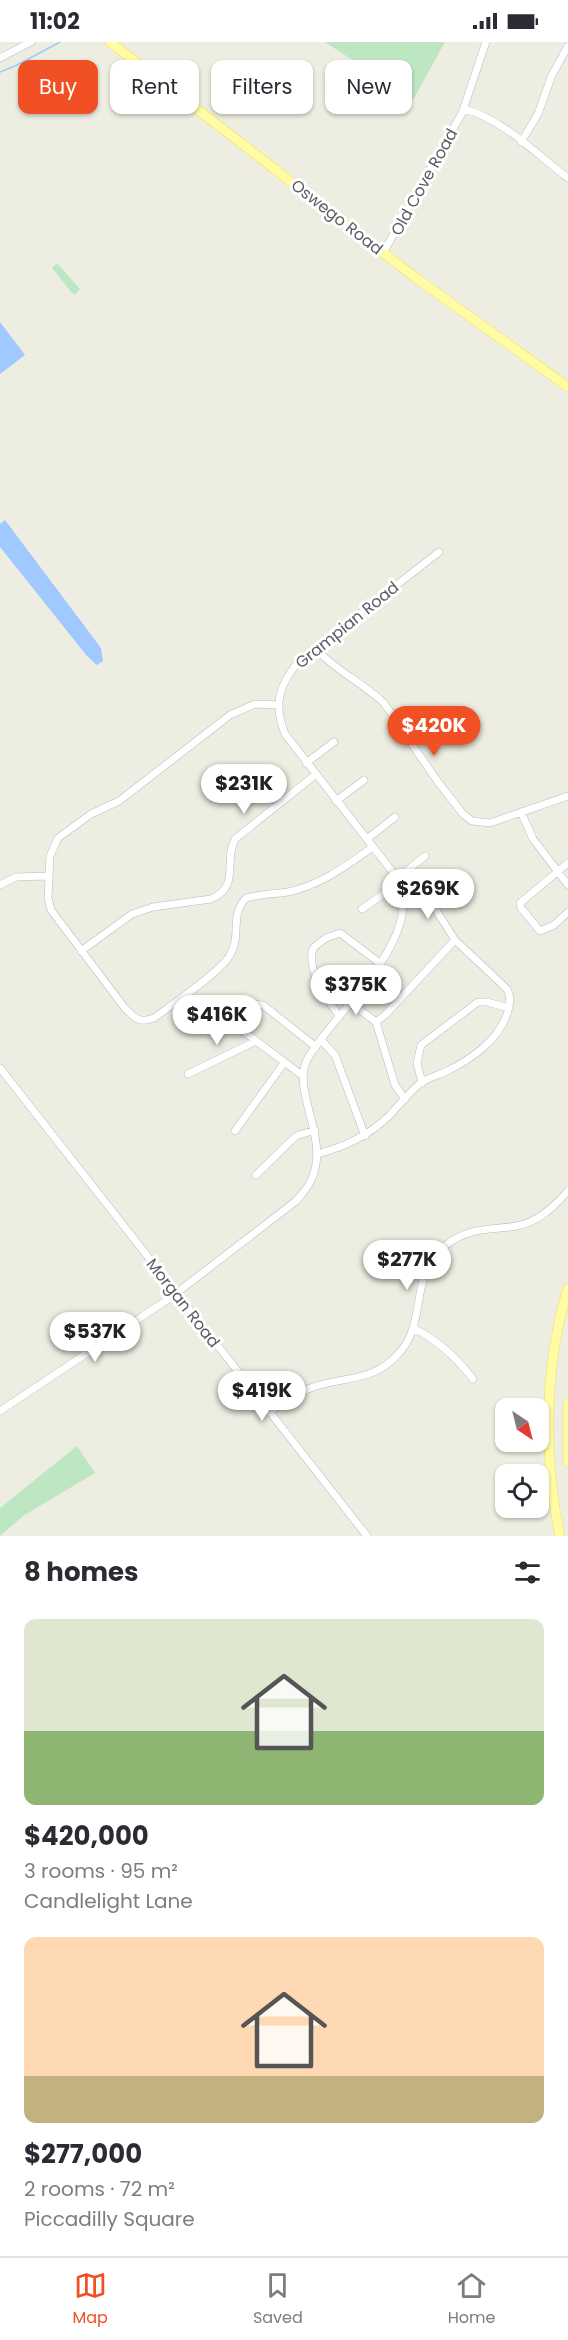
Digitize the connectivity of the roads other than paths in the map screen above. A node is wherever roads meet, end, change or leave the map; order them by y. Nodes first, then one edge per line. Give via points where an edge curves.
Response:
1 (31, 42) edge
2 (110, 42) edge
3 (486, 42) edge
4 (568, 46) edge
5 (0, 58) edge
6 (464, 109) junction
7 (521, 142) junction
8 (568, 178) edge
9 (383, 253) junction
10 (568, 387) edge
11 (439, 552) dead end
12 (316, 649) junction
13 (279, 705) junction
14 (334, 742) dead end
15 (306, 764) junction
16 (315, 775) junction
17 (364, 780) dead end
18 (568, 796) edge
19 (336, 801) junction
20 (521, 812) junction
21 (395, 817) dead end
22 (367, 839) junction
23 (373, 847) junction
24 (425, 856) dead end
25 (568, 863) edge
26 (557, 871) junction
27 (49, 876) junction
28 (398, 878) junction
29 (0, 885) edge
30 (568, 885) edge
31 (402, 886) junction
32 (405, 895) junction
33 (362, 909) dead end
34 (568, 912) edge
35 (455, 940) junction
36 (81, 951) junction
37 (381, 963) junction
38 (351, 1003) junction
39 (508, 1008) junction
40 (340, 1016) junction
41 (376, 1022) junction
42 (321, 1040) junction
43 (256, 1041) junction
44 (316, 1047) junction
45 (284, 1063) junction
46 (0, 1068) edge
47 (188, 1074) dead end
48 (303, 1076) junction
49 (422, 1083) junction
50 (405, 1099) junction
51 (315, 1130) junction
52 (235, 1131) dead end
53 (365, 1136) junction
54 (318, 1154) junction
55 (256, 1175) dead end
56 (568, 1191) edge
57 (568, 1288) edge
58 (175, 1294) junction
59 (413, 1328) junction
60 (473, 1379) dead end
61 (568, 1403) edge
62 (0, 1411) edge
63 (269, 1412) junction
64 (568, 1462) edge
65 (367, 1536) edge
66 (560, 1536) edge

1 - 5 street
2 - 9 main road, Oswego Road
3 - 6 street, Old Cove Road
4 - 7 street
6 - 7 street via 486,117
6 - 9 street, Old Cove Road
7 - 8 street
9 - 10 main road, Oswego Road
11 - 12 street, Grampian Road
12 - 13 street, Grampian Road via 286,676
12 - 20 street via 384,703 463,814 472,821 490,823
13 - 15 street, Grampian Road via 285,734
13 - 27 street via 254,704 230,715 119,801 95,811 65,832 52,848
14 - 15 street
15 - 16 street, Grampian Road
16 - 19 street, Grampian Road
16 - 36 street via 235,839 229,854 231,878 223,891 211,899 132,914
17 - 19 street
18 - 20 street
19 - 22 street, Grampian Road
20 - 26 street via 533,839
21 - 22 street
22 - 23 street, Grampian Road
23 - 28 street, Grampian Road
23 - 36 street via 328,878 289,892 251,897 241,904 235,919 234,948 228,959 146,1021 133,1017
24 - 28 street
25 - 26 street
26 - 30 street
26 - 34 street via 523,898 521,908 540,931
27 - 29 street via 16,877
27 - 36 street via 51,910
28 - 31 street, Grampian Road
31 - 32 street, Grampian Road
31 - 33 street
32 - 35 street via 429,899
32 - 37 street via 400,921
35 - 39 street via 507,989
35 - 41 street
37 - 38 street
37 - 40 street via 340,933 314,947 311,961 325,998
38 - 40 street
38 - 41 street
39 - 49 street via 497,1033 476,1054
39 - 49 street via 478,1002 421,1046 417,1063
40 - 42 street
41 - 50 street via 395,1085
42 - 44 street
42 - 53 street via 335,1055
43 - 44 street via 237,1021 238,1011 249,1003 259,1003
43 - 45 street
43 - 47 street
44 - 48 street via 307,1059
45 - 48 street
45 - 52 street
46 - 58 street, Morgan Road
48 - 51 street
49 - 50 street
50 - 53 street
51 - 54 street
51 - 55 street via 296,1136
53 - 54 street
54 - 58 street via 313,1178 296,1201
56 - 59 street via 550,1210 527,1223 482,1228 444,1247 427,1268
57 - 66 main road via 552,1366 549,1415 551,1483
58 - 62 street
58 - 63 street, Morgan Road
59 - 60 street via 449,1351
59 - 63 street via 402,1350 387,1365 364,1377 303,1391
61 - 64 main road
63 - 65 street, Morgan Road

